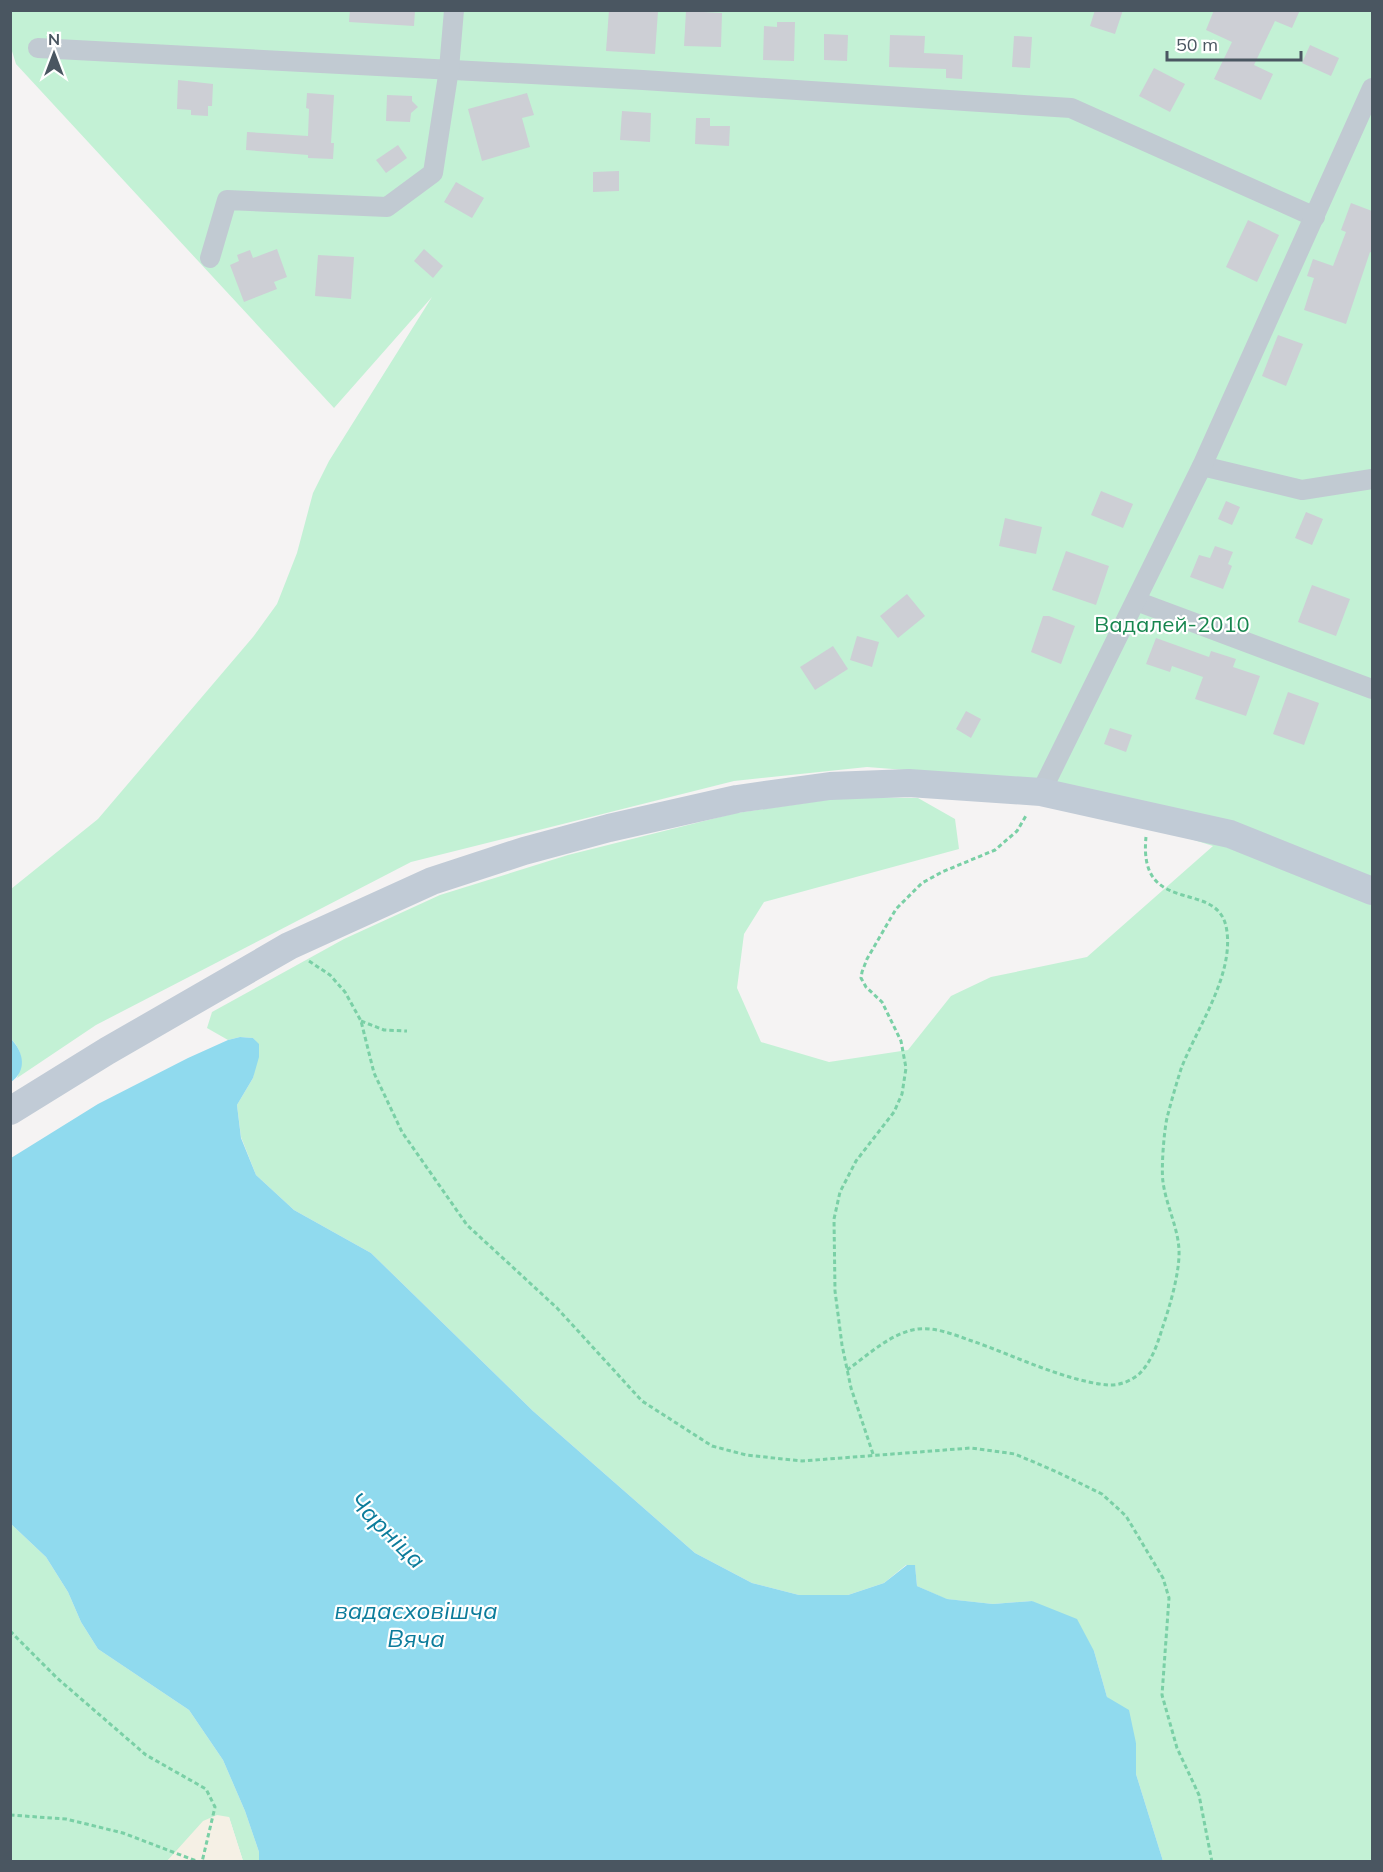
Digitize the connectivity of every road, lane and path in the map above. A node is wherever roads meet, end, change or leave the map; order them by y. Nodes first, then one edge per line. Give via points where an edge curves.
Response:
1 (454, 10) edge
2 (38, 48) dead end
3 (449, 69) junction
4 (1372, 88) edge
5 (1315, 217) junction
6 (210, 258) dead end
7 (1202, 466) junction
8 (1372, 479) edge
9 (1136, 601) junction
10 (1372, 689) edge
11 (1041, 792) junction
12 (1149, 815) junction
13 (1372, 891) edge
14 (289, 946) junction
15 (361, 1021) junction
16 (407, 1031) dead end
17 (10, 1111) edge
18 (847, 1370) junction
19 (873, 1454) junction
20 (10, 1631) edge
21 (10, 1815) edge
22 (200, 1862) edge
23 (1212, 1862) edge

1 - 3 street
2 - 3 street
3 - 5 street via 1071,108
3 - 6 street via 433,173 387,207 227,200
4 - 5 street
5 - 7 street
7 - 8 street via 1302,490
7 - 9 street
9 - 10 street
9 - 11 street
11 - 12 street
11 - 14 street via 909,783 830,786 737,799 524,851 432,881
11 - 18 path via 1017,831 995,850 922,883 896,909 862,972 866,987 882,1002 902,1041 906,1068 894,1112 856,1161 840,1192 834,1219 835,1291
12 - 13 street via 1230,834
12 - 18 path via 1145,847 1148,872 1169,891 1203,902 1218,912 1229,946 1215,997 1182,1069 1166,1121 1163,1181 1179,1248 1178,1267 1157,1348 1141,1372 1110,1385 1064,1375 945,1331 919,1329 900,1335
14 - 15 path via 330,975
14 - 17 street
15 - 16 path via 384,1030
15 - 19 path via 374,1073 402,1132 467,1224 557,1308 642,1401 712,1446 746,1455 801,1461
18 - 19 path
19 - 23 path via 971,1448 1015,1454 1102,1494 1126,1516 1163,1578 1169,1598 1162,1695 1178,1748 1199,1795
20 - 22 path via 57,1678 146,1755 206,1789 215,1807
21 - 22 path via 66,1819 123,1833

